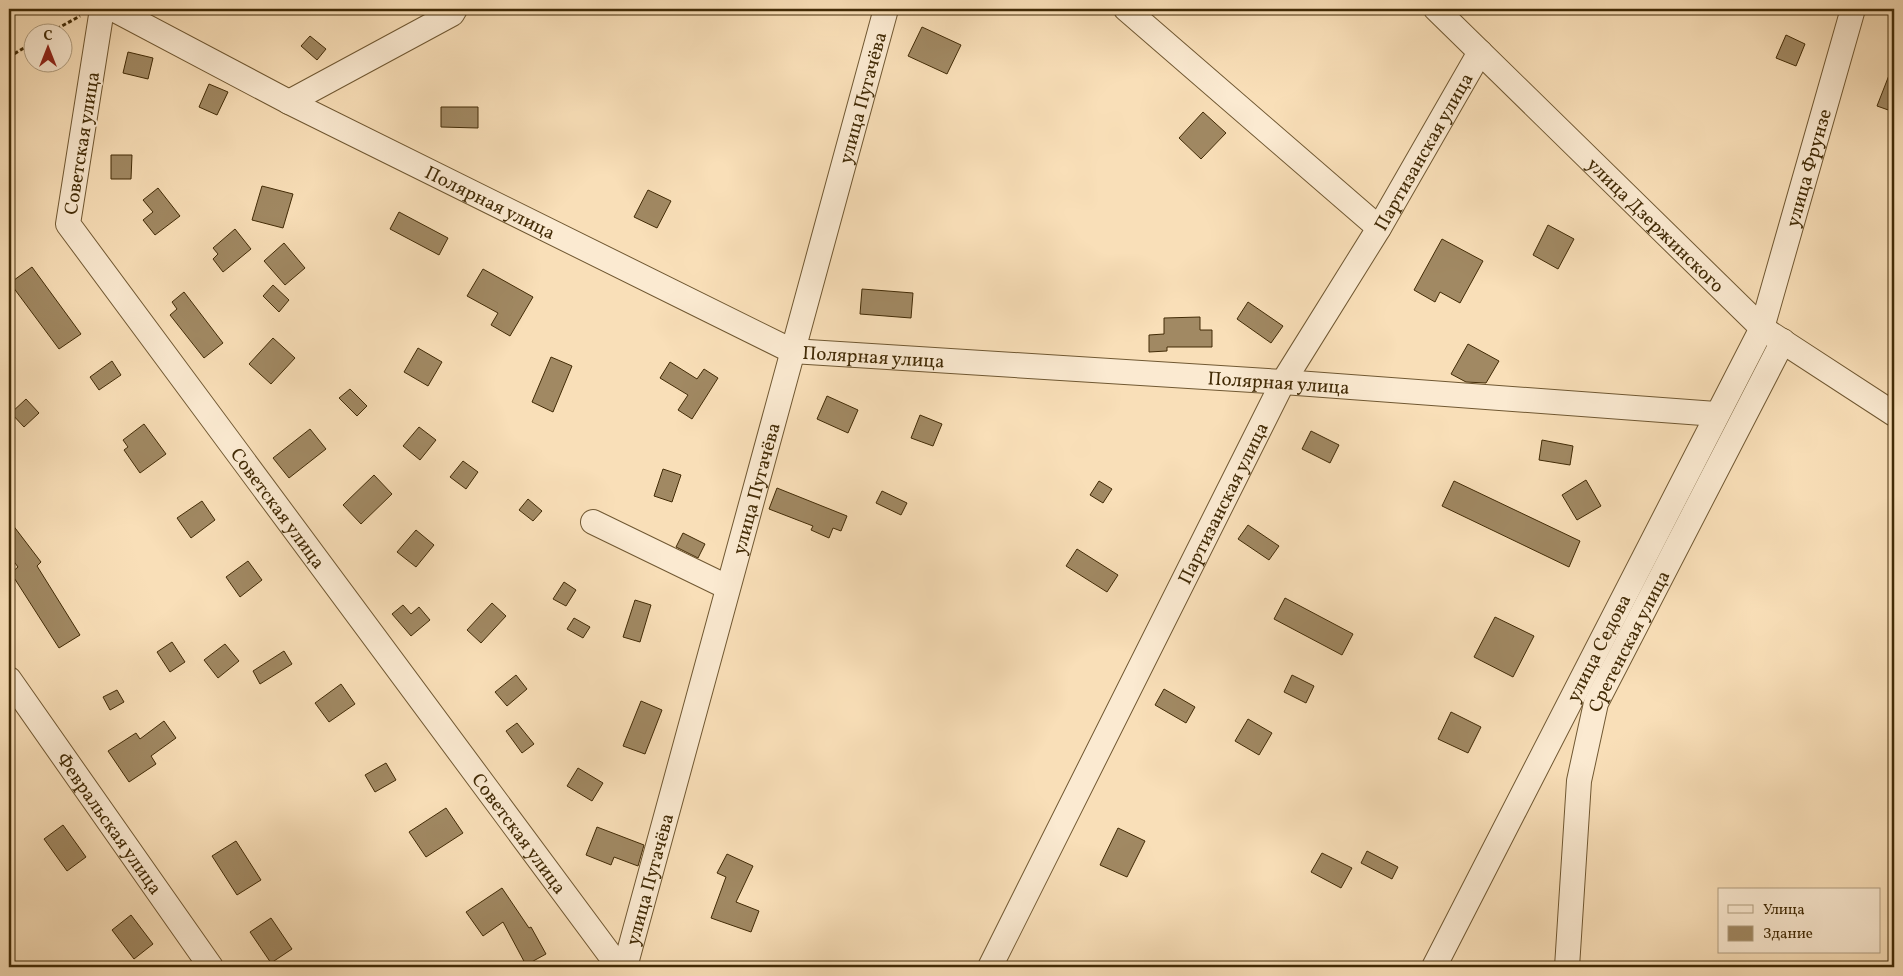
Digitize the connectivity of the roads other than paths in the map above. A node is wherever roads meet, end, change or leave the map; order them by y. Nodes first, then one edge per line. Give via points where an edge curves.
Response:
1 (113, 9) edge
2 (455, 9) edge
3 (886, 9) edge
4 (1126, 9) edge
5 (1436, 9) edge
6 (1853, 9) edge
7 (94, 11) edge
8 (1480, 52) junction
9 (288, 102) junction
10 (1379, 228) junction
11 (1762, 328) junction
12 (1783, 341) junction
13 (792, 351) junction
14 (1283, 382) junction
15 (1716, 414) junction
16 (1894, 414) edge
17 (594, 522) dead end
18 (727, 588) junction
19 (9, 679) edge
20 (211, 967) edge
21 (619, 967) edge
22 (625, 967) edge
23 (990, 967) edge
24 (1434, 967) edge
25 (1567, 967) edge

1 - 9 street, Полярная улица
2 - 9 street via 452,14
3 - 13 street, улица Пугачёва
4 - 10 street
5 - 8 street, улица Дзержинского
6 - 11 street, улица Фрунзе
7 - 21 street, Советская улица via 68,224
8 - 10 street, Партизанская улица
8 - 11 street, улица Дзержинского
9 - 13 street, Полярная улица
10 - 14 street, Партизанская улица
11 - 12 street, улица Дзержинского
11 - 15 street, улица Седова
12 - 16 street, улица Дзержинского
12 - 25 street, Сретенская улица via 1596,703 1579,781
13 - 14 street, Полярная улица
13 - 18 street, улица Пугачёва
14 - 15 street, Полярная улица
14 - 23 street, Партизанская улица
15 - 24 street, улица Седова
17 - 18 street
18 - 22 street, улица Пугачёва
19 - 20 street, Февральская улица

